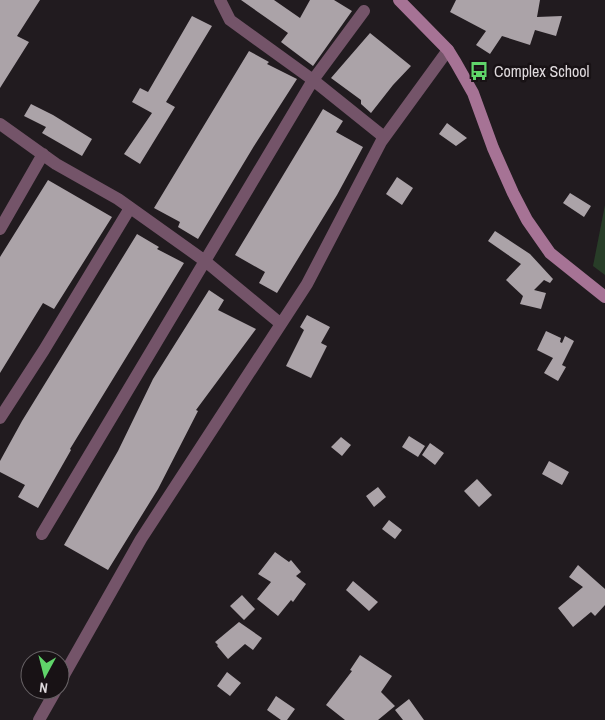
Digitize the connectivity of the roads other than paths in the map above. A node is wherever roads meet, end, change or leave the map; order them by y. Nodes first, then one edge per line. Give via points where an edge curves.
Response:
1 (220, 0) edge
2 (399, 0) edge
3 (364, 11) dead end
4 (448, 50) junction
5 (313, 80) junction
6 (0, 124) edge
7 (384, 137) junction
8 (43, 154) junction
9 (130, 208) junction
10 (0, 229) edge
11 (205, 261) junction
12 (605, 297) edge
13 (281, 324) junction
14 (0, 418) edge
15 (42, 534) dead end
16 (70, 664) edge
17 (50, 700) edge
18 (39, 720) edge

1 - 5 street via 230,20
2 - 4 main road
3 - 5 street
4 - 7 street
4 - 12 main road via 473,93 493,148 527,220 550,253
5 - 7 street
5 - 11 street
6 - 8 street
7 - 13 street via 307,284
8 - 9 street
8 - 10 street
9 - 11 street
9 - 14 street
11 - 13 street
11 - 15 street
13 - 16 street via 141,539
17 - 18 street

